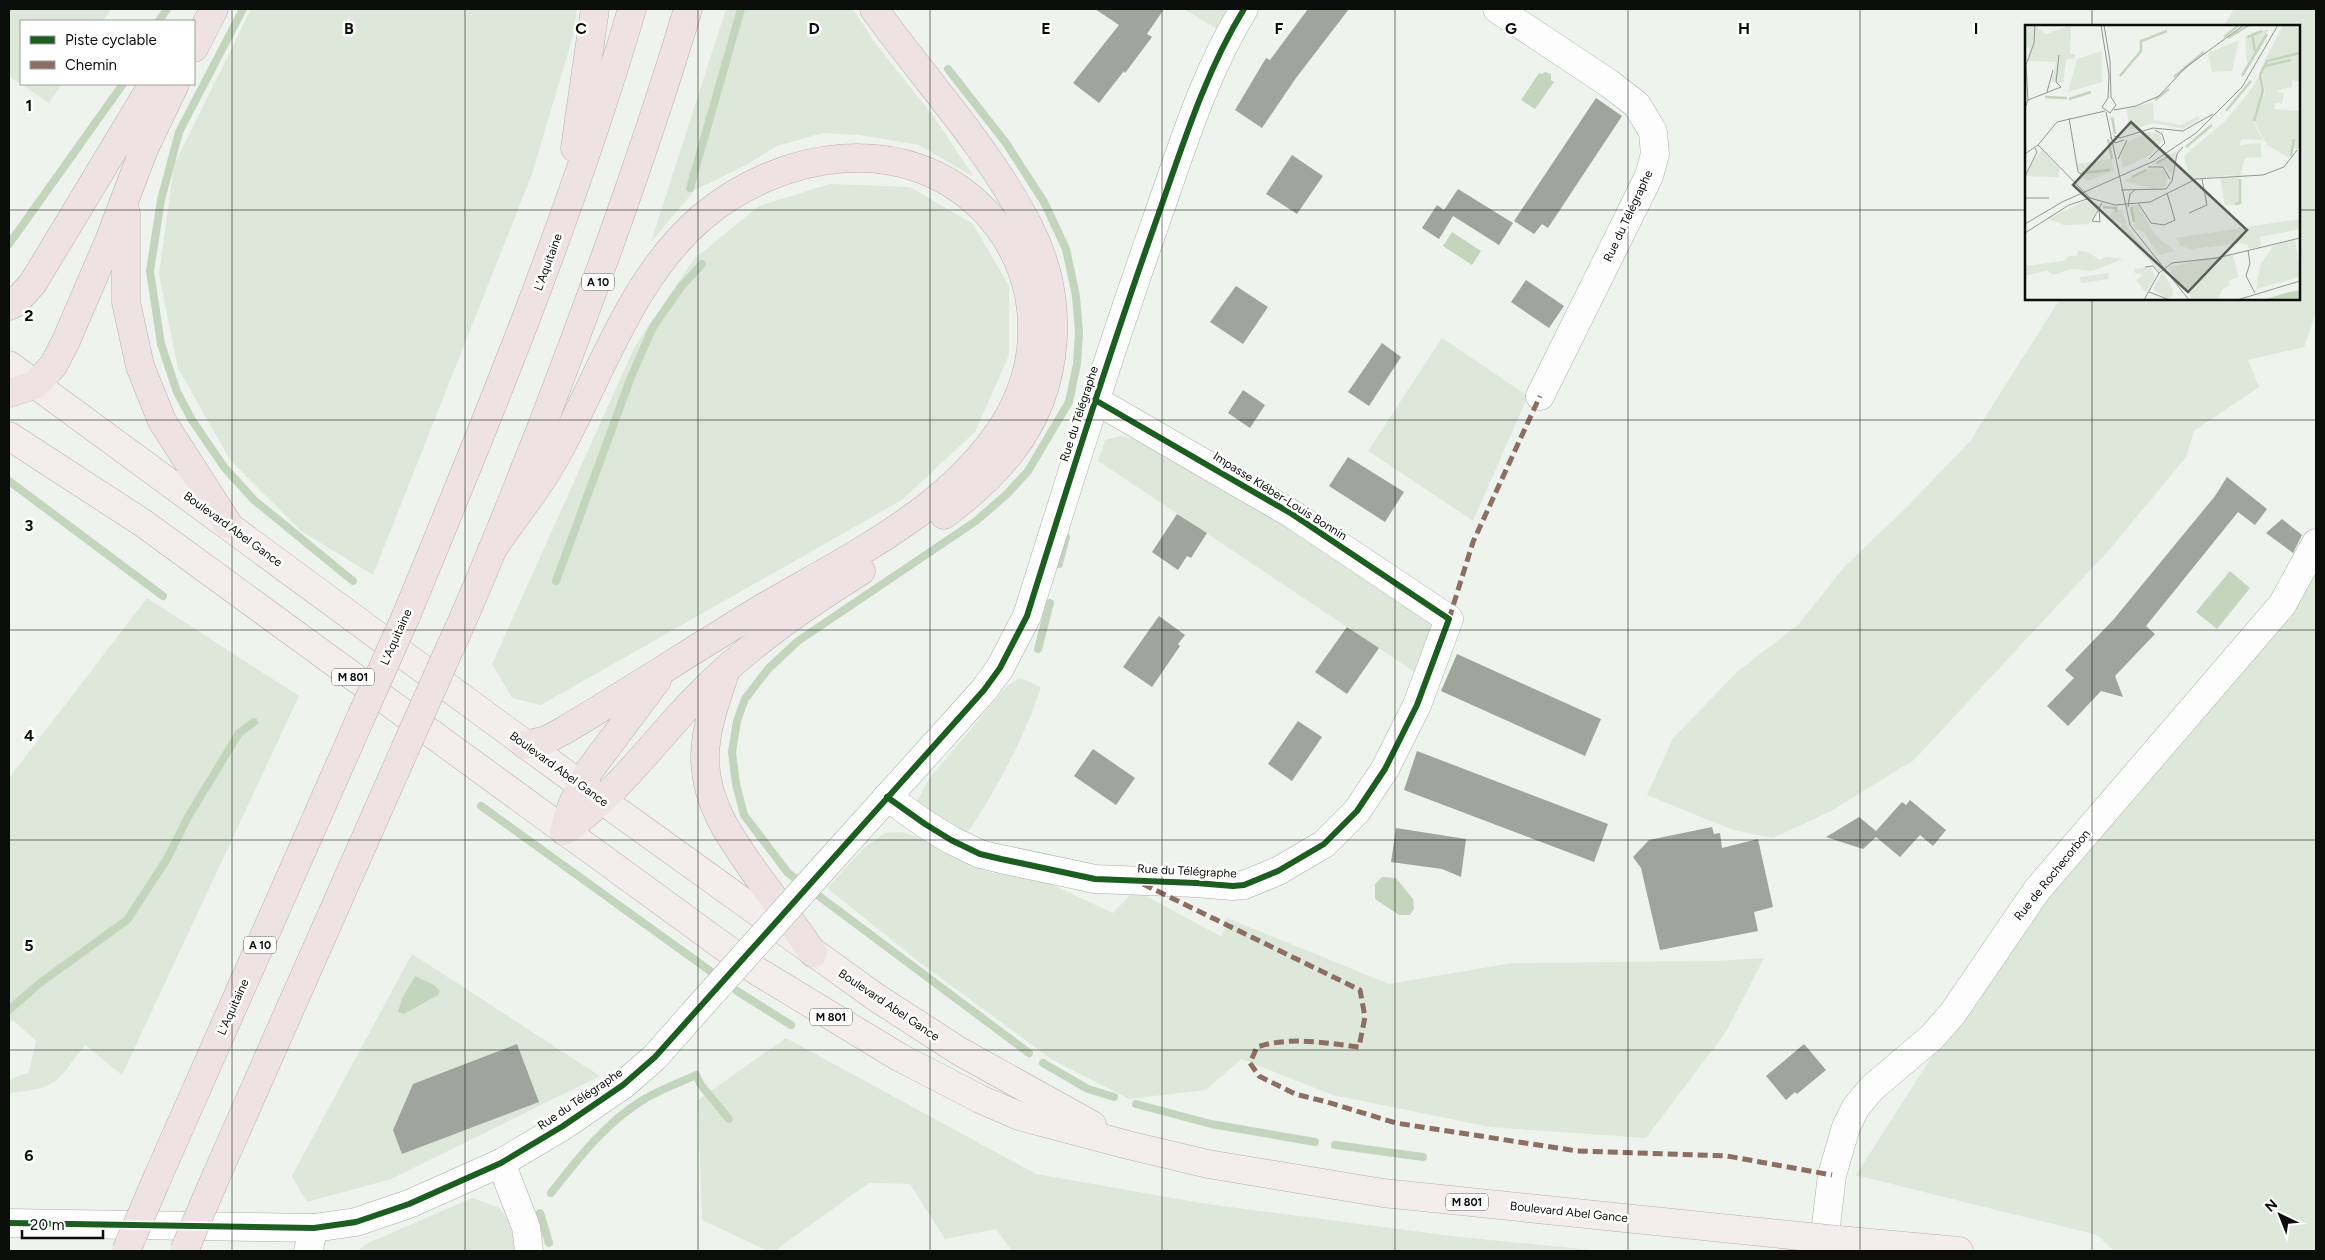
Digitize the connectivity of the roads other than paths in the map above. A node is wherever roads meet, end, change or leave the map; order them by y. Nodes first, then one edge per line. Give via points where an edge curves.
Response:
1 (196, 9) edge
2 (214, 9) edge
3 (595, 9) edge
4 (632, 9) edge
5 (688, 9) edge
6 (874, 9) edge
7 (1244, 9) edge
8 (1497, 9) edge
9 (190, 20) edge
10 (195, 46) edge
11 (152, 85) edge
12 (175, 85) edge
13 (126, 197) junction
14 (564, 219) junction
15 (9, 306) edge
16 (9, 365) edge
17 (36, 385) junction
18 (9, 393) edge
19 (1540, 396) dead end
20 (1095, 400) junction
21 (9, 436) edge
22 (228, 524) junction
23 (2316, 543) edge
24 (492, 550) junction
25 (1449, 619) joint
26 (666, 667) junction
27 (726, 671) junction
28 (525, 745) junction
29 (580, 785) junction
30 (887, 797) junction
31 (603, 801) junction
32 (564, 831) junction
33 (813, 953) junction
34 (1128, 1145) junction
35 (501, 1163) junction
36 (9, 1222) edge
37 (311, 1240) edge
38 (1823, 1243) edge
39 (1900, 1249) edge
40 (126, 1251) edge
41 (184, 1251) edge
42 (529, 1251) edge
43 (1959, 1251) edge

1 - 9 highway
2 - 10 highway
3 - 14 highway
4 - 14 highway, L'Aquitaine / A 10
5 - 24 highway, A 10 via 600,275
6 - 27 highway via 990,163 1028,225 1041,253 1053,308 1054,342 1049,373 1026,429 988,478 940,519 788,620
7 - 20 street, Rue du Télégraphe via 1203,88
8 - 19 street, Rue du Télégraphe via 1637,105 1653,132 1655,154 1650,176
11 - 15 highway via 33,283
12 - 13 highway via 144,149
13 - 17 highway via 66,341 53,366
13 - 22 highway via 126,302 140,366 162,421
14 - 40 highway, L'Aquitaine / A 10, bridge via 506,373 406,616
16 - 17 main road, Boulevard Abel Gance / M 801
17 - 18 highway
17 - 22 main road, Boulevard Abel Gance / M 801
20 - 25 street, Impasse Kléber-Louis Bonnin via 1292,514
20 - 30 street, Rue du Télégraphe via 1027,616 1013,646 984,690
21 - 32 main road, Boulevard Abel Gance / M 801 via 143,523
22 - 28 main road, Boulevard Abel Gance / M 801
23 - 38 street, Rue de Rochecorbon via 2282,606 2037,890 1953,1013 1932,1037 1872,1088 1856,1106 1846,1127 1832,1175
24 - 26 highway via 560,449 622,323 641,292 680,239 702,218 726,199 772,175 825,160 852,158 905,162 950,182 972,197 1007,238 1027,288 1033,341 1029,368 1008,419 974,464 929,506 849,559
24 - 41 highway, A 10, bridge
25 - 30 street, Rue du Télégraphe via 1417,705 1385,769 1356,811 1335,834 1309,854 1244,885 1095,879 994,858 951,840
26 - 28 highway via 563,731 546,740
26 - 29 highway
27 - 31 highway via 696,698
27 - 33 highway via 712,710 705,756 710,793 735,846
28 - 29 main road, Boulevard Abel Gance / M 801
29 - 31 main road, Boulevard Abel Gance / M 801
29 - 32 highway
30 - 35 street, Rue du Télégraphe, bridge via 655,1057 623,1085
31 - 32 highway
31 - 33 main road, Boulevard Abel Gance / M 801
32 - 34 main road, Boulevard Abel Gance / M 801 via 757,971 899,1057 1019,1116
33 - 34 main road, Boulevard Abel Gance / M 801 via 959,1051
34 - 38 main road, Boulevard Abel Gance / M 801 via 1208,1164 1383,1193
35 - 37 street, Rue du Télégraphe via 409,1204
35 - 42 street via 526,1227
36 - 37 street, Rue du Télégraphe via 240,1226
38 - 39 main road, Boulevard Abel Gance / M 801
39 - 43 main road, Boulevard Abel Gance / M 801

